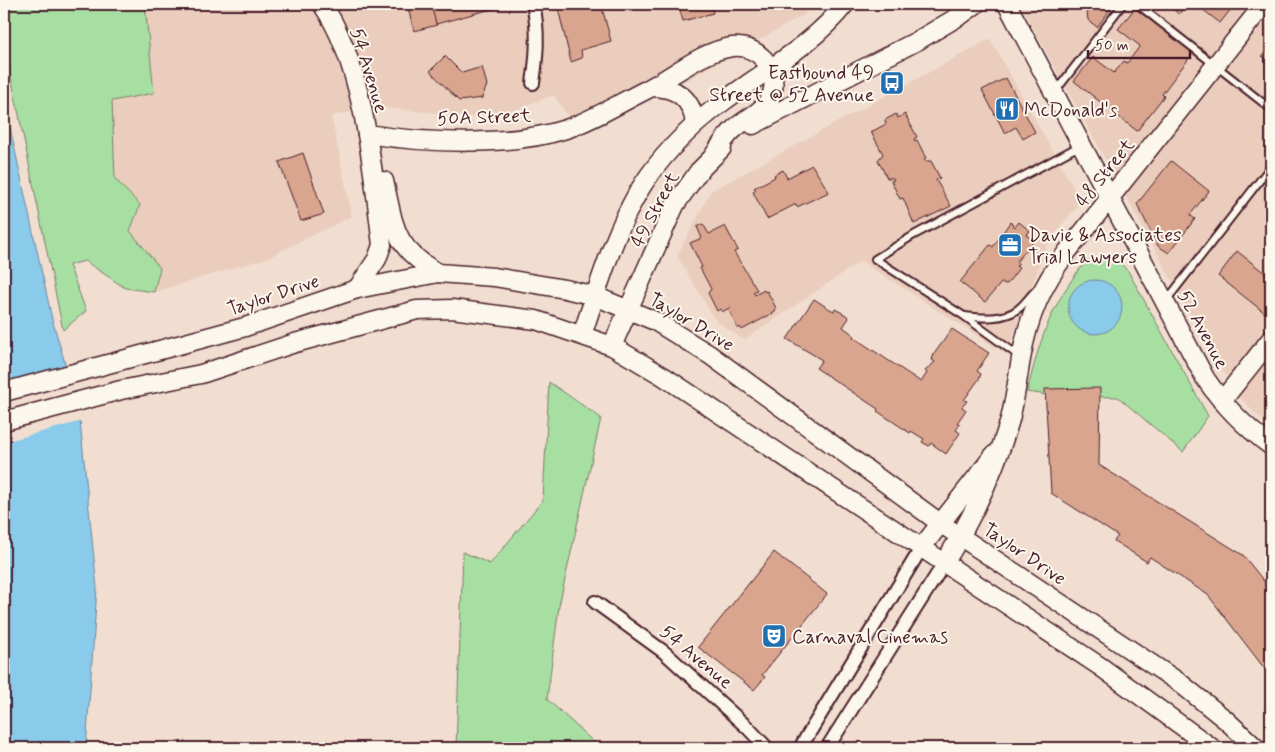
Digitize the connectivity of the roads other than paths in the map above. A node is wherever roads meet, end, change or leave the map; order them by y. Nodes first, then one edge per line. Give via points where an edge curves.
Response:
1 (322, 4) edge
2 (533, 4) edge
3 (845, 4) edge
4 (976, 4) edge
5 (1007, 4) edge
6 (1123, 4) edge
7 (1137, 4) edge
8 (1264, 4) edge
9 (1215, 65) junction
10 (771, 69) junction
11 (533, 84) dead end
12 (652, 87) junction
13 (1055, 92) junction
14 (1271, 109) edge
15 (695, 124) junction
16 (369, 143) junction
17 (1082, 144) junction
18 (714, 155) junction
19 (1271, 166) edge
20 (1110, 199) junction
21 (438, 273) junction
22 (1044, 285) junction
23 (357, 290) junction
24 (595, 296) junction
25 (1165, 302) junction
26 (630, 309) junction
27 (964, 316) junction
28 (582, 335) junction
29 (1271, 339) edge
30 (612, 346) junction
31 (1021, 357) junction
32 (4, 392) edge
33 (1222, 401) junction
34 (4, 421) edge
35 (1002, 445) junction
36 (1271, 446) edge
37 (940, 522) junction
38 (961, 536) junction
39 (922, 547) junction
40 (945, 562) junction
41 (595, 602) dead end
42 (1200, 742) edge
43 (1257, 747) edge
44 (767, 748) edge
45 (800, 748) edge
46 (827, 748) edge
47 (1212, 748) edge

1 - 16 main road, 54 Avenue via 347,56
2 - 11 street via 537,53
3 - 10 main road via 816,34
4 - 18 main road, 49 Street via 962,16 917,42 759,122
5 - 13 main road, 52 Avenue
6 - 13 lane
7 - 9 lane
8 - 9 main road, 48 Street
9 - 14 lane
9 - 20 main road, 48 Street
10 - 12 main road, 50A Street via 753,50 742,46 730,47
10 - 15 main road
10 - 18 main road via 773,89 768,102 732,131
12 - 15 main road via 667,87 683,96 694,113
12 - 16 main road, 50A Street via 578,124 531,137 492,141 396,139
13 - 17 main road, 52 Avenue
15 - 24 main road via 647,178 612,248
16 - 21 main road via 380,166 400,240 409,254
16 - 23 main road via 382,245
17 - 20 main road, 52 Avenue
17 - 27 lane via 875,259
18 - 26 main road, 49 Street via 675,204
19 - 25 lane
20 - 22 main road, 48 Street
20 - 25 main road, 52 Avenue
21 - 23 main road, Taylor Drive
21 - 24 main road, Taylor Drive via 494,277
22 - 27 lane via 1010,313 990,318
22 - 31 main road, 48 Street via 1030,320
23 - 32 main road, Taylor Drive via 245,327
24 - 26 main road, Taylor Drive
24 - 28 main road
25 - 33 main road, 52 Avenue via 1205,378
26 - 30 main road, 49 Street
26 - 37 main road, Taylor Drive via 710,355
27 - 31 lane
28 - 30 main road
28 - 34 main road via 508,315 452,309 417,310 295,343 201,374 121,390
29 - 33 main road
30 - 39 main road via 663,376
31 - 35 main road, 48 Street via 1014,403
33 - 36 main road, 52 Avenue
35 - 37 main road, 48 Street
35 - 38 main road, 48 Street via 992,474
37 - 38 main road, Taylor Drive
37 - 39 main road, 48 Street
38 - 40 main road, 48 Street
38 - 43 main road, Taylor Drive via 1180,683
39 - 40 main road
39 - 45 street
40 - 42 main road via 1101,667
40 - 46 street
41 - 44 street, 54 Avenue via 664,652
42 - 47 main road

